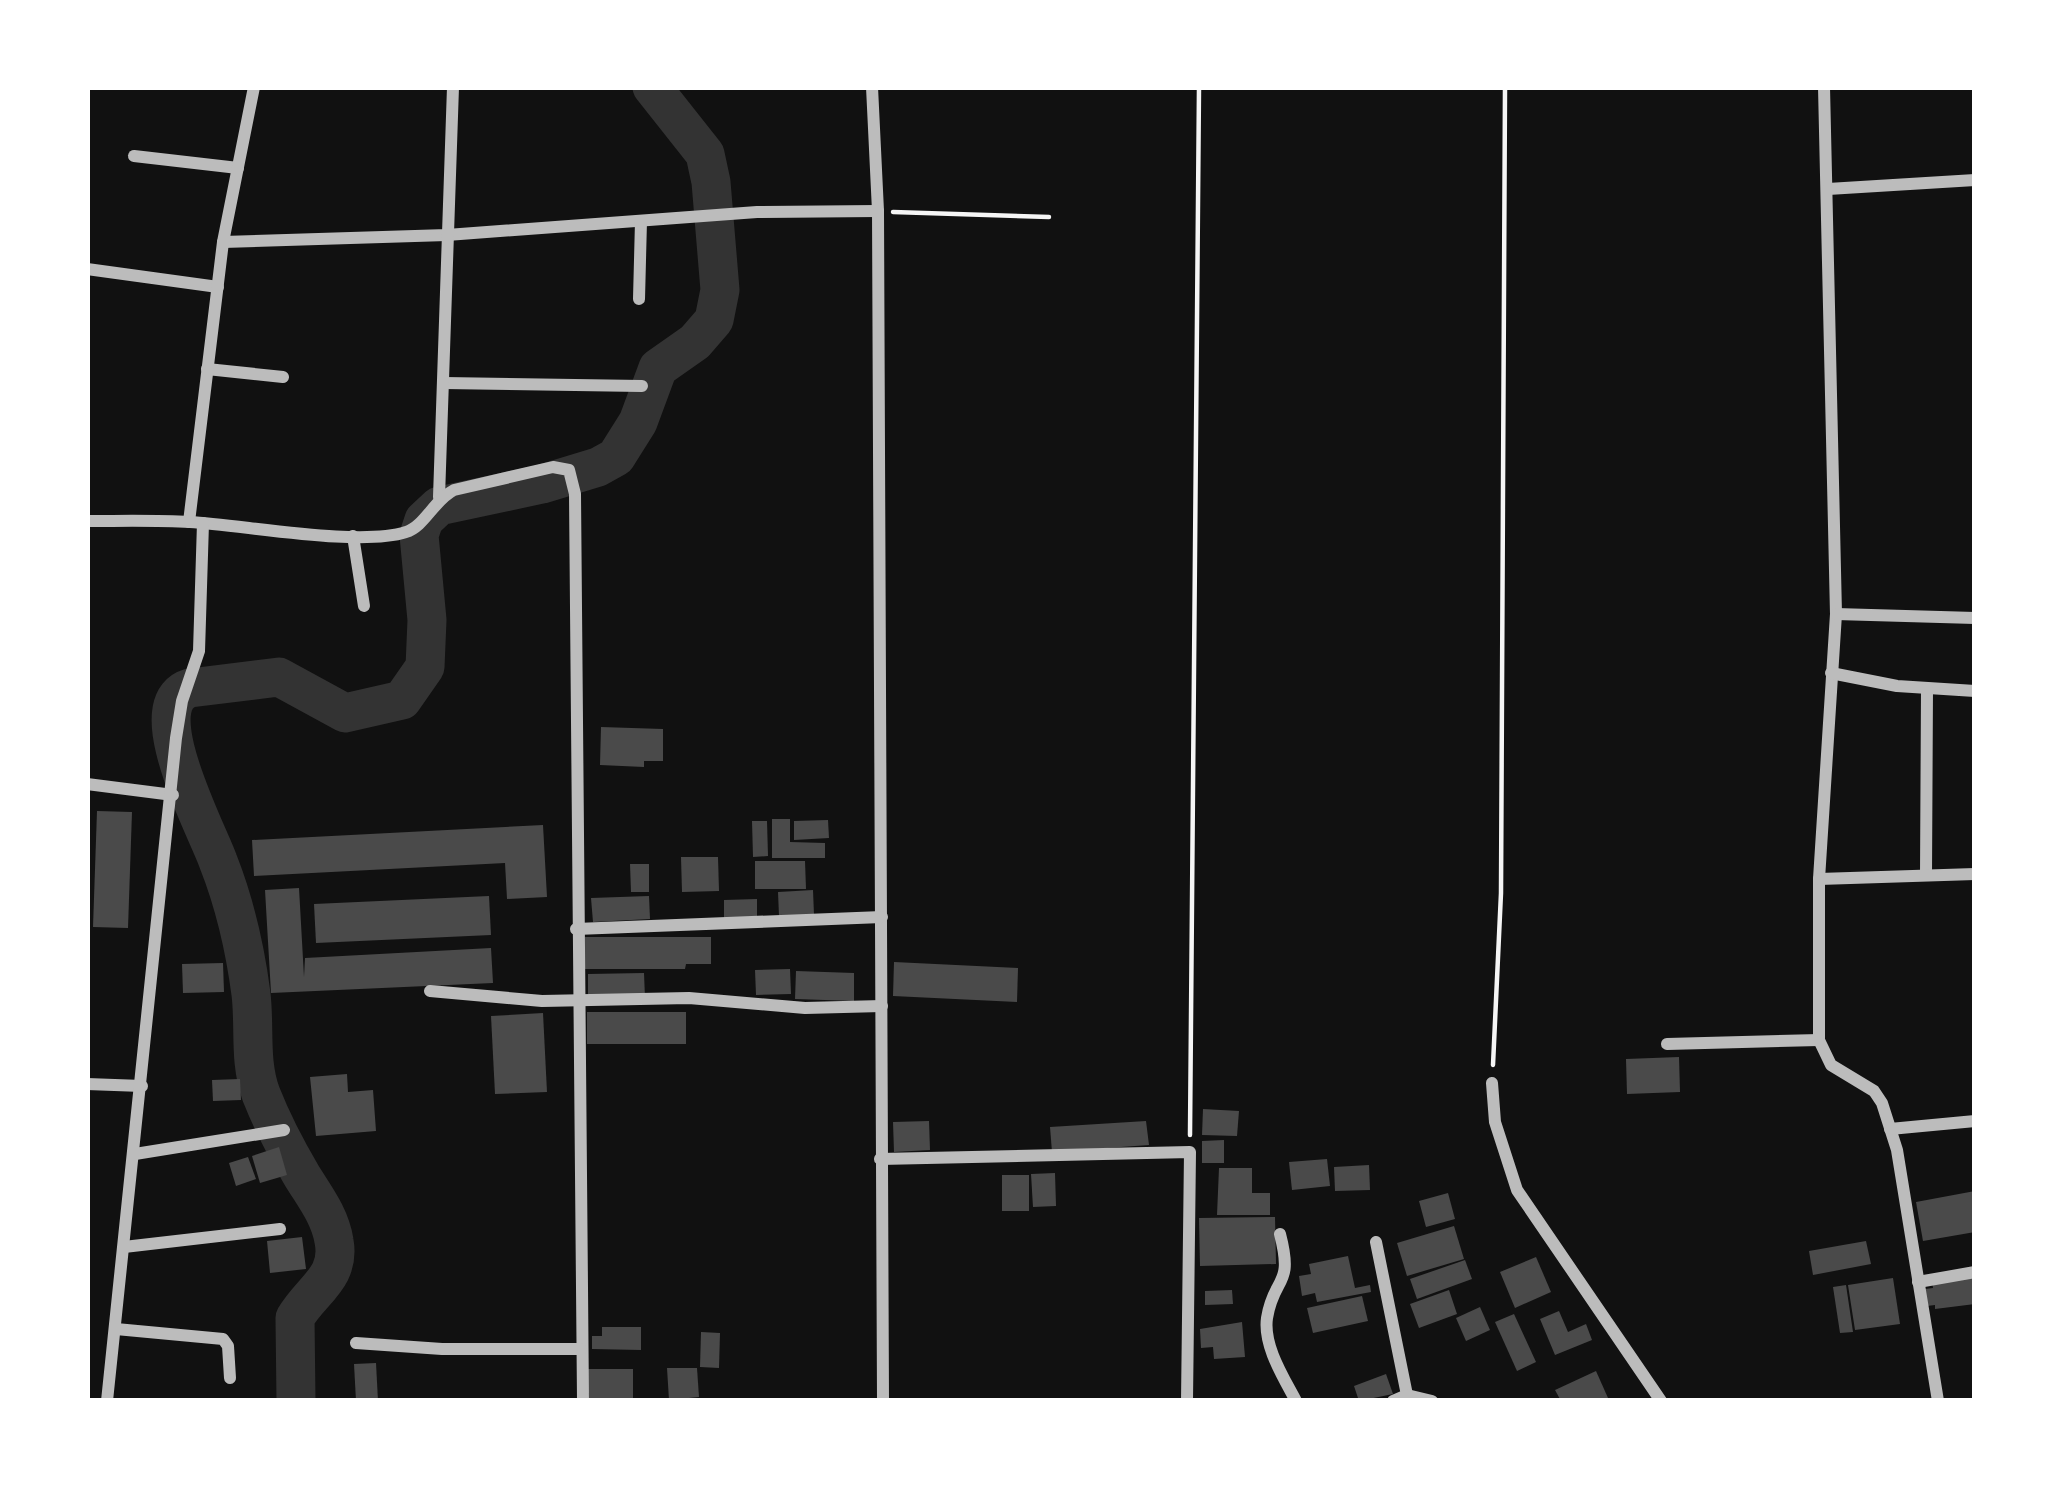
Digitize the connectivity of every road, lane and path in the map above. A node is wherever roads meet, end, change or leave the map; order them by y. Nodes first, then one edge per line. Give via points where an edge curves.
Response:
1 (254, 87) edge
2 (453, 87) edge
3 (872, 87) edge
4 (1199, 87) edge
5 (1505, 87) edge
6 (1825, 87) edge
7 (134, 156) dead end
8 (238, 168) junction
9 (1975, 181) edge
10 (1828, 189) junction
11 (878, 212) junction
12 (1049, 217) dead end
13 (641, 221) junction
14 (447, 236) junction
15 (224, 242) junction
16 (87, 269) edge
17 (218, 287) junction
18 (639, 299) dead end
19 (207, 369) junction
20 (284, 376) dead end
21 (444, 383) junction
22 (642, 386) dead end
23 (439, 497) junction
24 (87, 521) edge
25 (196, 523) junction
26 (353, 536) junction
27 (364, 606) dead end
28 (1836, 614) junction
29 (1975, 618) edge
30 (1831, 673) junction
31 (1927, 689) junction
32 (1975, 692) edge
33 (87, 784) edge
34 (173, 795) junction
35 (1975, 874) edge
36 (1926, 875) junction
37 (1819, 879) junction
38 (882, 917) junction
39 (576, 929) junction
40 (430, 991) dead end
41 (577, 1001) junction
42 (882, 1006) junction
43 (1819, 1040) junction
44 (1667, 1044) dead end
45 (1492, 1083) joint
46 (87, 1084) edge
47 (142, 1086) junction
48 (1975, 1121) edge
49 (1890, 1129) junction
50 (284, 1130) dead end
51 (1190, 1152) junction
52 (135, 1154) junction
53 (880, 1159) junction
54 (280, 1229) dead end
55 (1280, 1234) dead end
56 (1376, 1242) dead end
57 (124, 1247) junction
58 (1975, 1272) edge
59 (1918, 1282) junction
60 (116, 1329) junction
61 (356, 1343) dead end
62 (581, 1349) junction
63 (230, 1378) dead end
64 (1407, 1395) junction
65 (107, 1401) edge
66 (583, 1401) edge
67 (883, 1401) edge
68 (1187, 1401) edge
69 (1296, 1401) edge
70 (1393, 1401) edge
71 (1432, 1401) edge
72 (1661, 1401) edge
73 (1938, 1401) edge

1 - 8 street
2 - 14 street
3 - 11 street
4 - 51 path
5 - 45 path via 1501,871
6 - 10 street
7 - 8 street
8 - 15 street
9 - 10 street
10 - 28 street
11 - 12 path
11 - 13 street
11 - 38 street
13 - 14 street
13 - 18 street
14 - 15 street
14 - 21 street
15 - 17 street
16 - 17 street
17 - 19 street
19 - 20 street
19 - 25 street
21 - 22 street
21 - 23 street
23 - 26 street via 411,530
23 - 39 street via 554,467 569,470 574,485
24 - 25 street
25 - 26 street
25 - 34 street via 199,651 182,701
26 - 27 street
28 - 29 street
28 - 30 street
30 - 31 street
30 - 37 street
31 - 32 street
31 - 36 street
33 - 34 street
34 - 47 street
35 - 36 street
36 - 37 street
37 - 43 street
38 - 39 street
38 - 42 street
39 - 41 street
40 - 41 street
41 - 42 street
41 - 62 street
42 - 53 street
43 - 44 street
43 - 49 street via 1831,1065 1874,1091
45 - 72 street via 1509,1176
46 - 47 street
47 - 52 street
48 - 49 street
49 - 59 street
50 - 52 street
51 - 53 street
51 - 68 street
52 - 57 street
53 - 67 street
54 - 57 street
55 - 69 street via 1288,1270 1266,1323
56 - 64 street
57 - 60 street
58 - 59 street
59 - 73 street
60 - 63 street via 223,1340
60 - 65 street
61 - 62 street
62 - 66 street
64 - 70 street
64 - 71 street

